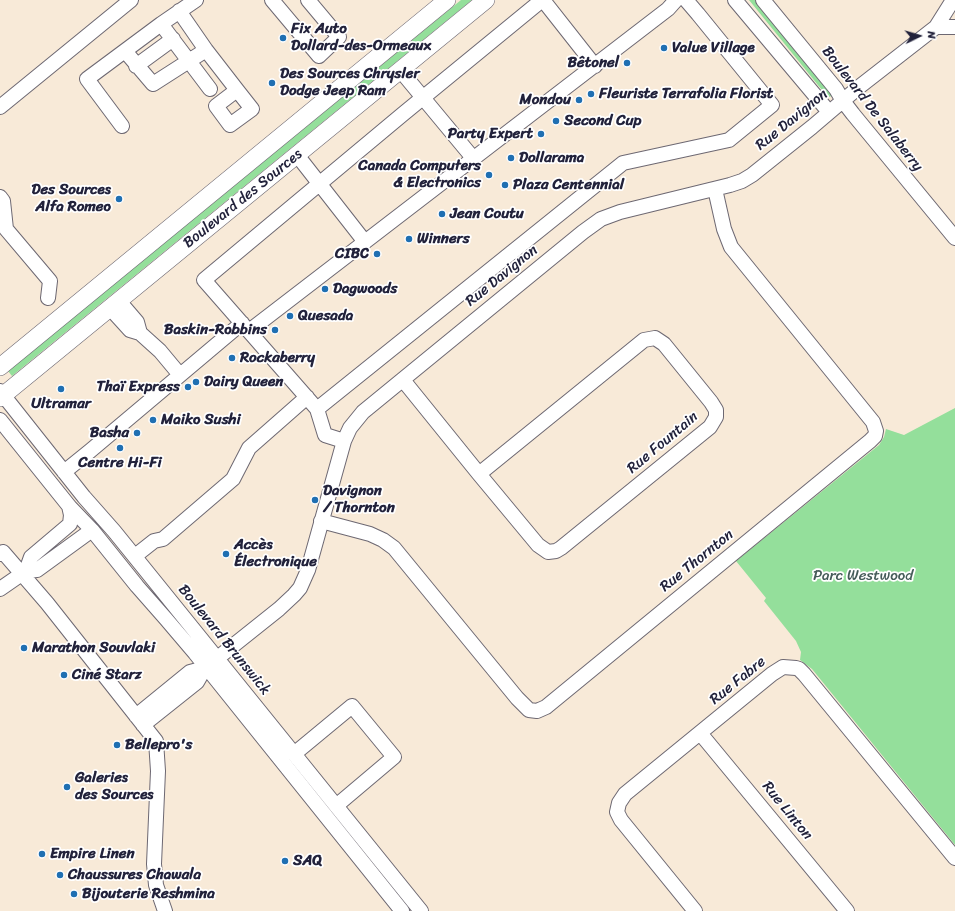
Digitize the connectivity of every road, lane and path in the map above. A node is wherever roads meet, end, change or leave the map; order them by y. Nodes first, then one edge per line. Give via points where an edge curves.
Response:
1 (131, 0) edge
2 (196, 0) edge
3 (272, 0) edge
4 (308, 0) edge
5 (447, 0) edge
6 (486, 0) edge
7 (542, 0) edge
8 (676, 0) edge
9 (686, 0) edge
10 (736, 0) edge
11 (952, 0) edge
12 (770, 2) edge
13 (179, 11) junction
14 (161, 24) junction
15 (936, 27) junction
16 (955, 27) edge
17 (172, 39) junction
18 (206, 50) junction
19 (125, 51) junction
20 (188, 61) junction
21 (136, 66) junction
22 (594, 66) junction
23 (400, 70) junction
24 (210, 88) dead end
25 (237, 90) junction
26 (423, 97) junction
27 (843, 101) junction
28 (0, 106) edge
29 (829, 112) junction
30 (122, 126) dead end
31 (297, 155) junction
32 (473, 158) junction
33 (320, 183) junction
34 (715, 188) junction
35 (0, 197) edge
36 (955, 238) edge
37 (365, 242) junction
38 (48, 298) dead end
39 (114, 304) junction
40 (245, 327) junction
41 (0, 367) edge
42 (180, 375) junction
43 (403, 380) junction
44 (1, 395) edge
45 (307, 397) junction
46 (317, 409) junction
47 (0, 420) edge
48 (344, 441) junction
49 (64, 472) junction
50 (479, 474) junction
51 (69, 506) junction
52 (321, 521) junction
53 (92, 530) junction
54 (0, 554) edge
55 (138, 560) junction
56 (24, 573) junction
57 (127, 575) junction
58 (0, 589) edge
59 (217, 658) junction
60 (205, 668) junction
61 (139, 721) junction
62 (700, 733) junction
63 (294, 754) junction
64 (336, 806) junction
65 (955, 858) edge
66 (165, 911) edge
67 (402, 911) edge
68 (421, 911) edge
69 (695, 911) edge
70 (847, 911) edge

1 - 28 street
2 - 13 street
3 - 4 street via 319,56 339,36
5 - 41 main road, Boulevard des Sources
6 - 23 main road, Boulevard des Sources
7 - 22 street
7 - 26 street
8 - 22 street
9 - 46 street via 772,106 729,140 623,163
10 - 29 street
11 - 15 street, Rue Davignon
12 - 27 street, Boulevard De Salaberry
13 - 14 street
13 - 18 street
14 - 17 street
14 - 19 street
15 - 16 street
15 - 27 street, Rue Davignon
17 - 20 street
17 - 21 street
18 - 20 street
18 - 25 street
19 - 21 street
19 - 30 street via 87,79
20 - 21 street via 153,84
20 - 24 street
22 - 32 street
23 - 26 street
23 - 31 main road, Boulevard des Sources
25 - 25 street via 253,109 230,125 216,106
26 - 32 street
26 - 33 street
27 - 29 street, Rue Davignon
27 - 36 street, Boulevard De Salaberry
29 - 34 street, Rue Davignon via 752,174 736,183
31 - 33 street
31 - 39 main road, Boulevard des Sources
32 - 37 street
33 - 37 street
33 - 40 street via 204,280
34 - 43 street, Rue Davignon via 600,219
34 - 52 street, Rue Thornton via 731,247 873,422 876,431 870,441 546,707 537,711 529,710 520,702 394,548 370,534
35 - 38 street via 3,201 6,236 50,281
37 - 40 street
39 - 42 street via 130,330 140,333 160,351
39 - 44 main road, Boulevard des Sources
40 - 42 street
40 - 45 street
42 - 49 street
43 - 48 street, Rue Davignon via 358,418
43 - 50 street, Rue Fountain
44 - 49 street, Boulevard Brunswick
45 - 46 street
45 - 55 street via 249,448 233,479 163,539 159,548
46 - 48 street via 325,435
47 - 51 street, Boulevard Brunswick
48 - 52 street, Rue Davignon
49 - 55 street, Boulevard Brunswick
50 - 50 street, Rue Fountain via 538,545 548,552 556,551 710,427 715,420 716,410 664,344 655,338 644,340
51 - 53 street, Boulevard Brunswick
51 - 56 street via 70,524 31,557
52 - 59 street, Rue Davignon via 308,570 300,588 279,609
53 - 56 street via 37,570
53 - 57 street, Boulevard Brunswick
54 - 56 street via 3,552
55 - 57 street
55 - 59 street, Boulevard Brunswick
56 - 58 street
56 - 61 street
57 - 60 street, Boulevard Brunswick
59 - 60 street, Rue Davignon
59 - 63 street, Boulevard Brunswick
60 - 61 street, Rue Davignon via 190,672
60 - 67 street, Boulevard Brunswick
61 - 66 street via 156,741 158,772 154,864 156,885
62 - 65 street, Rue Fabre via 779,669 788,666 799,669
62 - 69 street, Rue Fabre via 625,794 617,808 624,825
62 - 70 street, Rue Linton
63 - 64 street, Boulevard Brunswick
63 - 64 street via 352,706 394,757
64 - 68 street, Boulevard Brunswick

